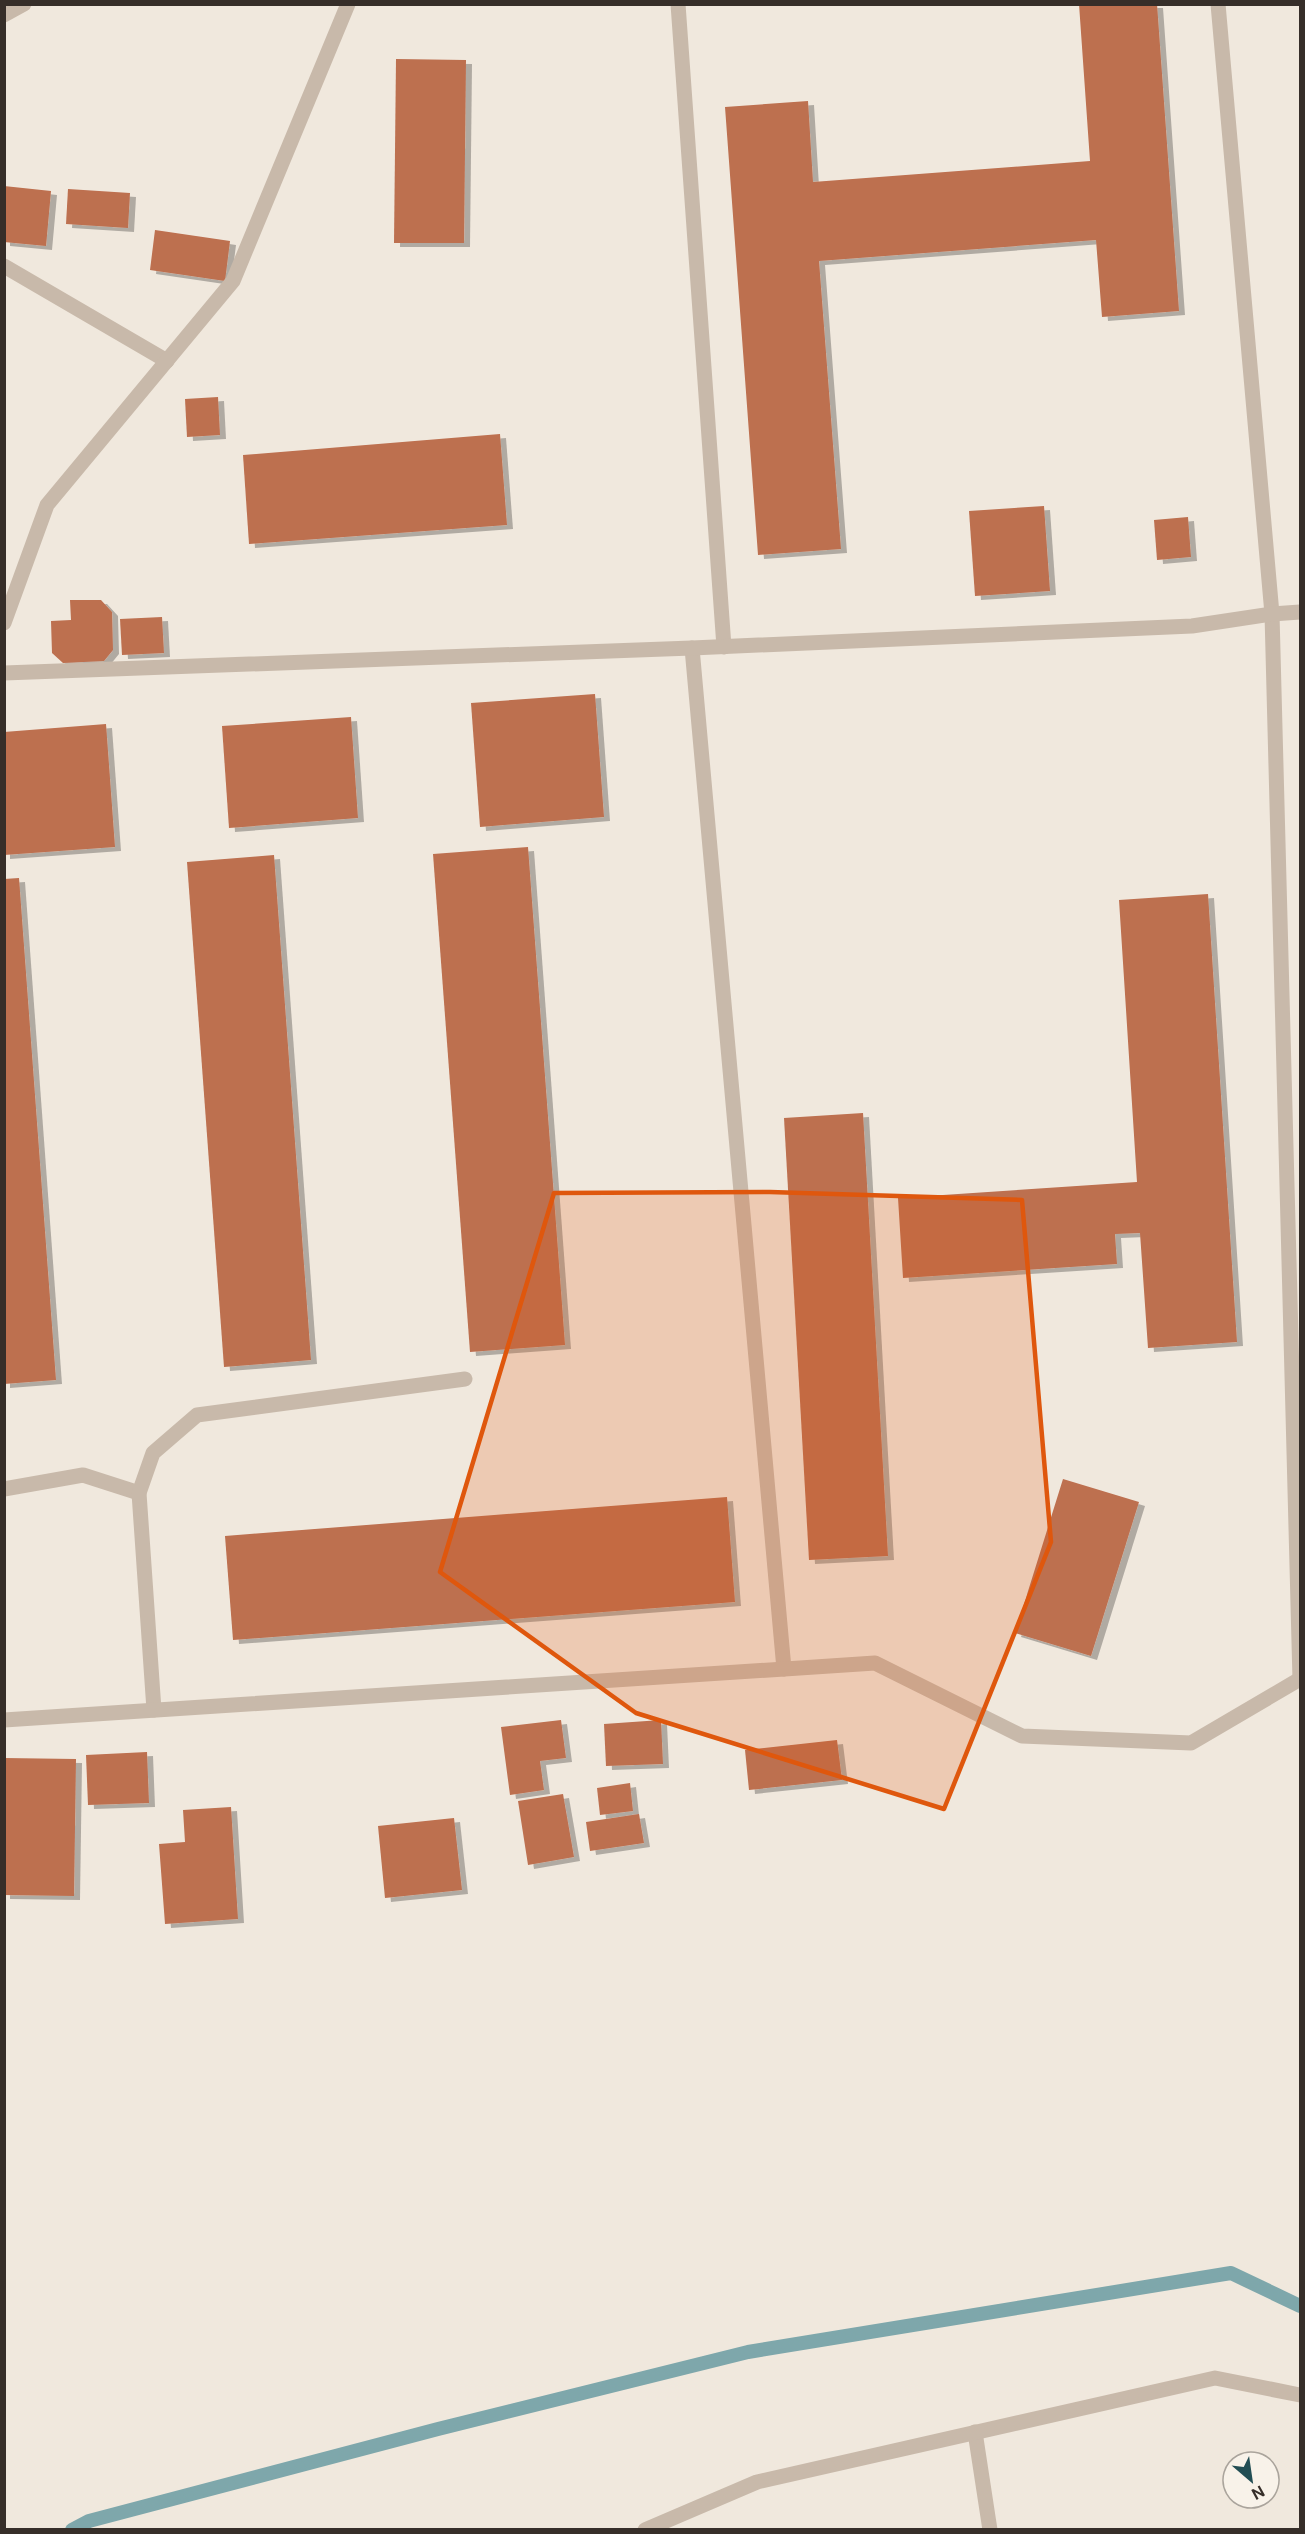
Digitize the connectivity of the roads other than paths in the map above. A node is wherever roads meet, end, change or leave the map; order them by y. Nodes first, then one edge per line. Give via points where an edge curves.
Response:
1 (24, 4) edge
2 (348, 4) edge
3 (678, 4) edge
4 (1218, 4) edge
5 (4, 15) edge
6 (4, 266) edge
7 (167, 361) junction
8 (1300, 612) edge
9 (1272, 614) junction
10 (4, 623) edge
11 (724, 646) junction
12 (692, 648) junction
13 (4, 673) edge
14 (465, 1379) dead end
15 (4, 1489) edge
16 (139, 1493) junction
17 (784, 1669) junction
18 (1300, 1679) edge
19 (154, 1710) junction
20 (4, 1720) edge
21 (1300, 2395) edge
22 (975, 2432) junction
23 (645, 2529) edge
24 (990, 2529) edge

1 - 5 street
2 - 7 street via 234,281
3 - 11 street
4 - 9 street
6 - 7 street
7 - 10 street via 47,506
8 - 9 street
9 - 11 street via 1192,626
9 - 18 street
11 - 12 street
12 - 13 street
12 - 17 street
14 - 16 street via 197,1415 153,1453
15 - 16 street via 83,1475
16 - 19 street
17 - 18 street via 875,1663 1022,1736 1191,1743
17 - 19 street
19 - 20 street
21 - 22 street via 1215,2378
22 - 23 street via 757,2482
22 - 24 street

